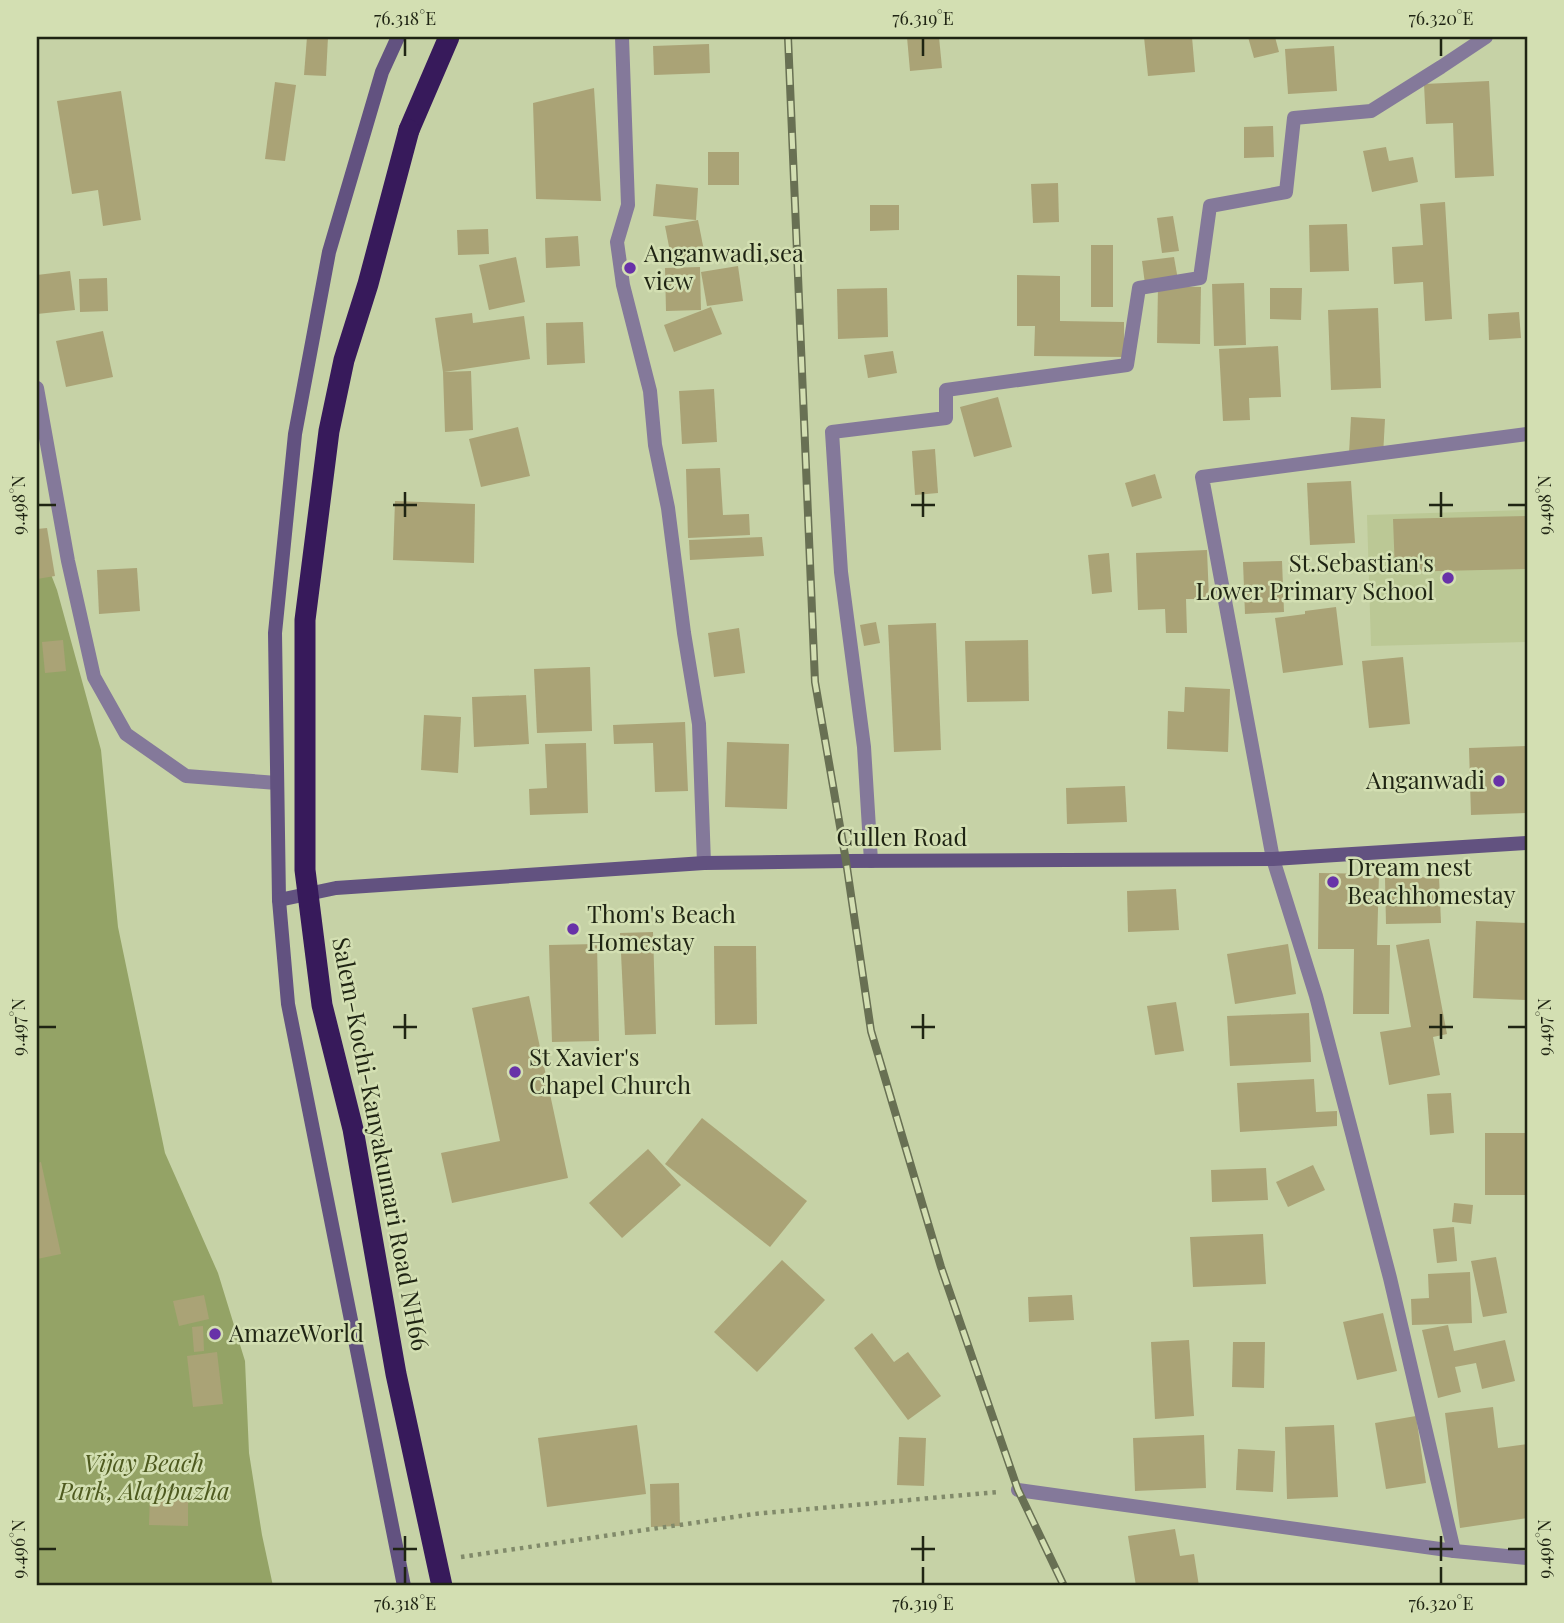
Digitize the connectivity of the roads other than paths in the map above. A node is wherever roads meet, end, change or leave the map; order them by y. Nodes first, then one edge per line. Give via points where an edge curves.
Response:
1 (398, 37) edge
2 (449, 37) edge
3 (622, 37) edge
4 (1486, 37) edge
5 (37, 388) edge
6 (1527, 434) edge
7 (278, 783) junction
8 (1527, 843) edge
9 (1273, 859) junction
10 (871, 861) junction
11 (704, 863) junction
12 (279, 900) junction
13 (1018, 1490) road end
14 (1454, 1551) junction
15 (1527, 1558) edge
16 (404, 1586) edge
17 (442, 1586) edge

1 - 7 main road via 382,72 329,252 295,434 275,633
2 - 17 highway, Salem-Kochi-Kanyakumari Road NH66, bridge via 409,131 344,360 329,430 306,620 306,870 322,1005 353,1129 396,1374
3 - 11 street via 628,205 617,242 650,391 699,724
4 - 10 street via 1371,111 1294,118 1286,192 1210,206 1200,278 1139,288 1127,365 946,390 946,418 832,432 841,572 863,747
5 - 7 street via 94,677 126,734 186,776
6 - 9 street via 1202,477
7 - 12 main road
8 - 9 main road, Cullen Road
9 - 10 main road, Cullen Road
9 - 14 street via 1316,996 1376,1224
10 - 11 main road, Cullen Road
11 - 12 main road, Cullen Road via 335,888
12 - 16 main road via 288,1004
13 - 14 street
14 - 15 street

